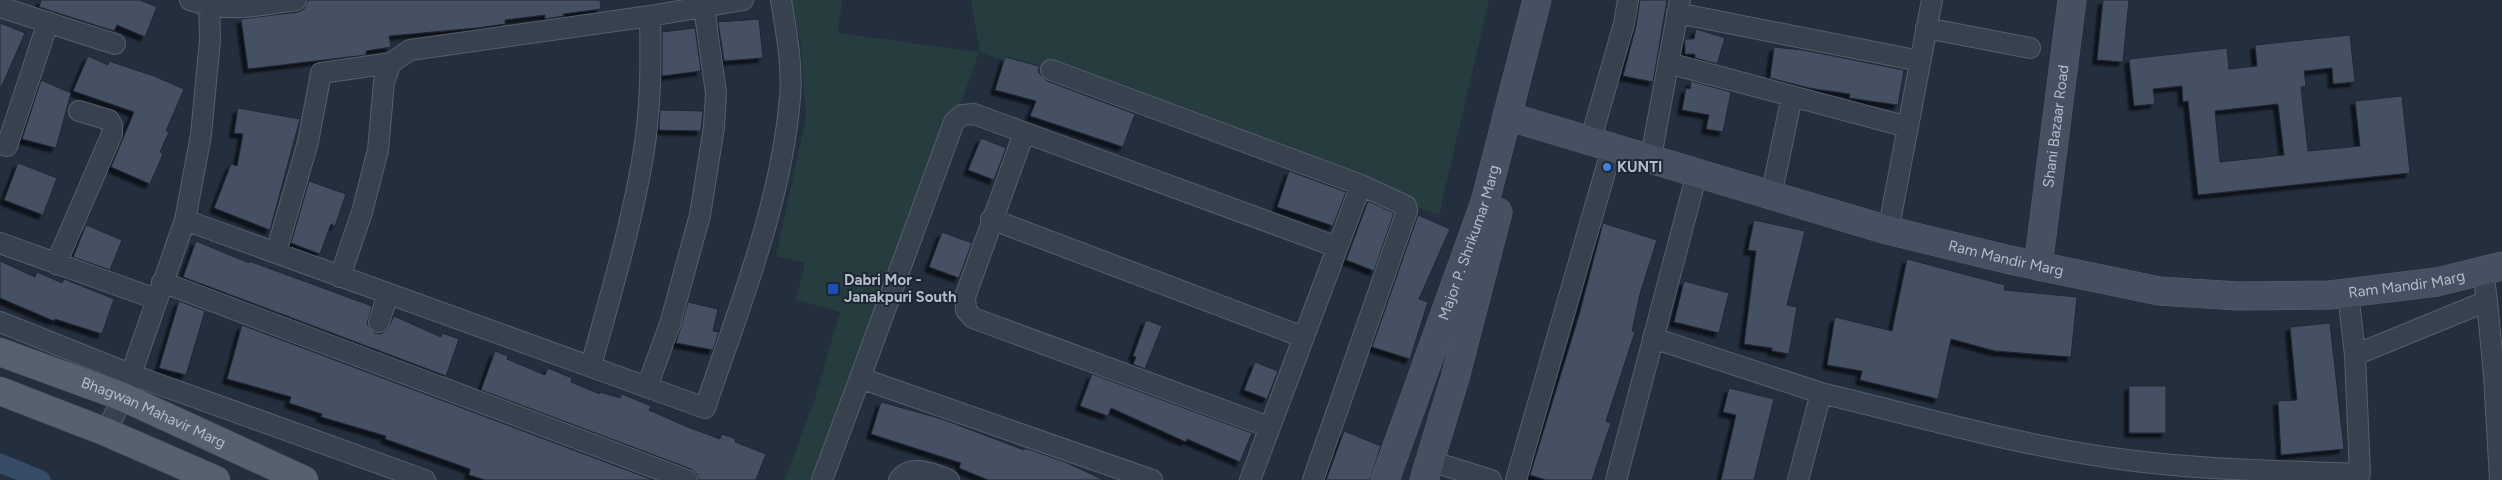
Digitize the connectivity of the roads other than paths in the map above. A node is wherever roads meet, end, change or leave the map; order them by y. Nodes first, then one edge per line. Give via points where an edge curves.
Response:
1 (190, 0) edge
2 (296, 0) edge
3 (743, 0) edge
4 (781, 0) edge
5 (1537, 0) edge
6 (1551, 0) edge
7 (1628, 0) edge
8 (1932, 0) edge
9 (2072, 0) edge
10 (209, 3) edge
11 (1679, 6) edge
12 (0, 7) edge
13 (704, 7) junction
14 (660, 10) edge
15 (48, 22) junction
16 (1926, 28) junction
17 (115, 44) dead end
18 (2030, 48) dead end
19 (1920, 61) junction
20 (391, 63) junction
21 (1668, 63) junction
22 (1051, 70) dead end
23 (1792, 96) junction
24 (79, 111) dead end
25 (1516, 112) junction
26 (1908, 127) junction
27 (1594, 128) junction
28 (1024, 133) junction
29 (0, 144) edge
30 (1653, 146) junction
31 (1612, 148) junction
32 (1697, 174) junction
33 (1774, 182) junction
34 (1361, 185) junction
35 (1891, 216) junction
36 (991, 219) junction
37 (185, 220) junction
38 (0, 243) edge
39 (1337, 247) junction
40 (2502, 252) edge
41 (276, 253) junction
42 (2039, 259) junction
43 (56, 264) junction
44 (2492, 268) edge
45 (340, 277) junction
46 (159, 291) junction
47 (2348, 292) junction
48 (388, 294) junction
49 (2487, 301) junction
50 (0, 322) edge
51 (379, 322) dead end
52 (1303, 336) junction
53 (1652, 338) junction
54 (0, 352) edge
55 (2354, 355) junction
56 (591, 366) junction
57 (860, 378) junction
58 (127, 386) junction
59 (647, 387) junction
60 (0, 391) edge
61 (1821, 393) junction
62 (1269, 427) junction
63 (106, 432) junction
64 (1427, 471) edge
65 (187, 475) edge
66 (2360, 477) edge
67 (216, 480) edge
68 (304, 480) edge
69 (425, 480) edge
70 (687, 480) edge
71 (822, 480) edge
72 (899, 480) edge
73 (949, 480) edge
74 (1152, 480) edge
75 (1250, 480) edge
76 (1313, 480) edge
77 (1385, 480) edge
78 (1491, 480) edge
79 (1516, 480) edge
80 (1616, 480) edge
81 (1798, 480) edge
82 (2500, 480) edge

1 - 10 street
2 - 10 street via 229,9
3 - 13 street
4 - 59 street via 787,36 790,96 780,169 757,254 705,408
5 - 25 street, Major P. Shrikumar Marg
6 - 25 street, Major P. Shrikumar Marg via 1540,61
7 - 27 street
8 - 16 street
9 - 42 street, Shani Bazaar Road
10 - 37 street via 210,40 202,135
11 - 19 street
11 - 21 street
12 - 15 street
13 - 14 street
13 - 59 street via 716,92 714,127 700,215 670,324
14 - 20 street via 410,50
14 - 56 street via 644,155 628,234
15 - 17 street
15 - 29 street via 7,146
16 - 18 street
16 - 19 street
19 - 26 street
20 - 41 street via 321,73 308,142
20 - 45 street via 384,82 378,150
21 - 23 street
21 - 30 street
22 - 34 street
23 - 26 street
23 - 33 street
24 - 43 street via 109,120 112,134
25 - 27 street, Ram Mandir Marg
25 - 31 street, Ram Mandir Marg
25 - 64 street, Major P. Shrikumar Marg via 1455,378
25 - 77 street, Major P. Shrikumar Marg
26 - 35 street
27 - 30 street, Ram Mandir Marg
28 - 36 street
28 - 39 street
28 - 57 street via 974,114 962,115 954,122
30 - 33 street, Ram Mandir Marg
31 - 32 street, Ram Mandir Marg
31 - 79 street
32 - 42 street, Ram Mandir Marg via 1887,230
32 - 53 street
33 - 35 street, Ram Mandir Marg
34 - 39 street
34 - 76 street via 1402,202 1407,211
35 - 42 street, Ram Mandir Marg
36 - 52 street
36 - 62 street via 965,297 966,310 973,318
37 - 41 street
37 - 46 street
38 - 43 street
39 - 52 street
40 - 42 street, Ram Mandir Marg via 2435,266 2330,280 2240,282 2162,277
41 - 45 street
42 - 47 street, Ram Mandir Marg via 2158,291 2238,296
43 - 46 street
44 - 47 street, Ram Mandir Marg via 2437,282
44 - 49 street
45 - 48 street
46 - 58 street
46 - 70 street
47 - 55 street
48 - 51 street
48 - 56 street
49 - 55 street
49 - 82 street
50 - 58 street
52 - 62 street
53 - 61 street
53 - 80 street
54 - 58 main road, Bhagwan Mahavir Marg
55 - 66 street
56 - 59 street
57 - 71 street
57 - 74 street
58 - 63 street
58 - 68 main road, Bhagwan Mahavir Marg
58 - 69 street
60 - 63 main road
61 - 66 street via 2026,443 2126,460
61 - 81 street
62 - 75 street
63 - 65 main road
64 - 78 street
65 - 67 main road
72 - 73 street via 912,471 925,471

